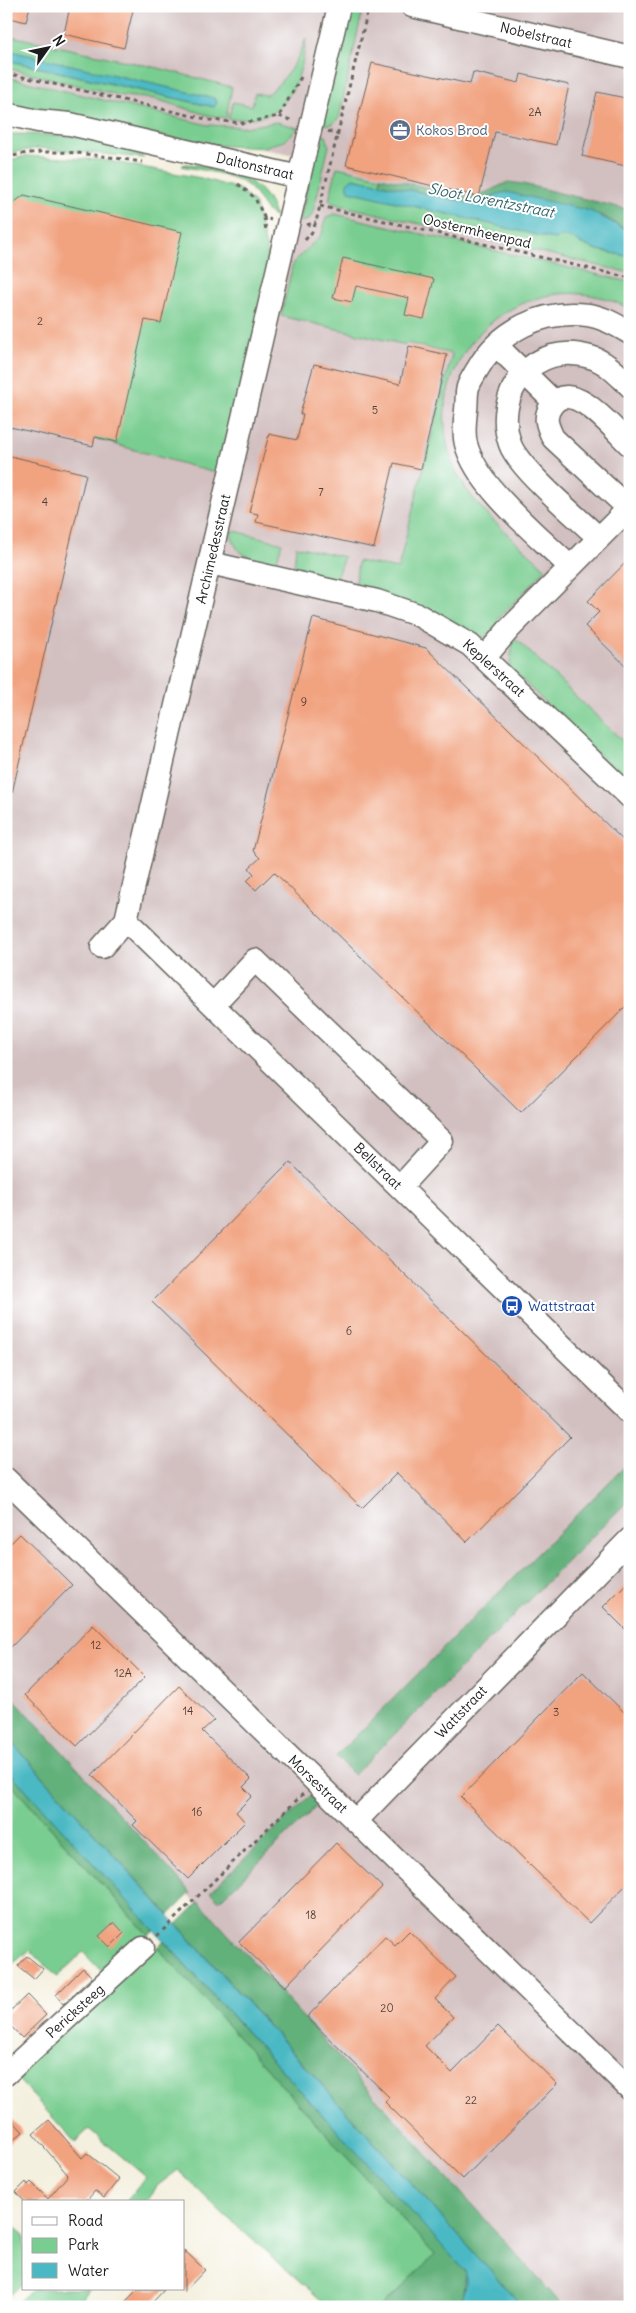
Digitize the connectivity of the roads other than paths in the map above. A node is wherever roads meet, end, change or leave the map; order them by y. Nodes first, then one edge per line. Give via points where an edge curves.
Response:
1 (339, 6) edge
2 (412, 6) edge
3 (630, 57) edge
4 (6, 114) edge
5 (38, 121) junction
6 (6, 126) edge
7 (300, 177) junction
8 (630, 333) edge
9 (496, 345) junction
10 (523, 372) junction
11 (630, 386) edge
12 (554, 402) junction
13 (630, 445) edge
14 (629, 508) edge
15 (599, 538) junction
16 (210, 563) junction
17 (570, 566) junction
18 (485, 657) junction
19 (630, 797) edge
20 (126, 920) junction
21 (102, 948) dead end
22 (213, 1005) junction
23 (400, 1187) junction
24 (630, 1412) edge
25 (6, 1479) edge
26 (630, 1539) edge
27 (356, 1821) junction
28 (148, 1944) road end
29 (6, 2074) edge
30 (630, 2089) edge

1 - 7 street, Daltonstraat
2 - 3 street, Nobelstraat
4 - 5 street, Daltonstraat
5 - 6 street, Daltonstraat
5 - 7 street, Daltonstraat via 70,124
7 - 16 street, Archimedesstraat
8 - 9 street via 589,315 556,315 531,320
9 - 10 street
9 - 17 street via 485,356 468,386 466,443 489,487
10 - 11 street via 540,361 562,354 591,357 613,370
10 - 12 street
10 - 15 street via 511,390 505,417 510,445 525,466
12 - 13 street via 571,396 582,400
12 - 14 street via 547,413 546,424 553,438
14 - 15 street
15 - 17 street
16 - 18 street, Keplerstraat via 397,607 437,624
16 - 20 street, Archimedesstraat
17 - 18 street
18 - 19 street, Keplerstraat
20 - 21 street
20 - 22 street, Bellstraat
22 - 23 street, Bellstraat
22 - 23 street via 255,960 442,1141
23 - 24 street, Bellstraat
25 - 27 street, Morsestraat
26 - 27 street, Wattstraat
27 - 30 street, Morsestraat
28 - 29 street, Pericksteeg

